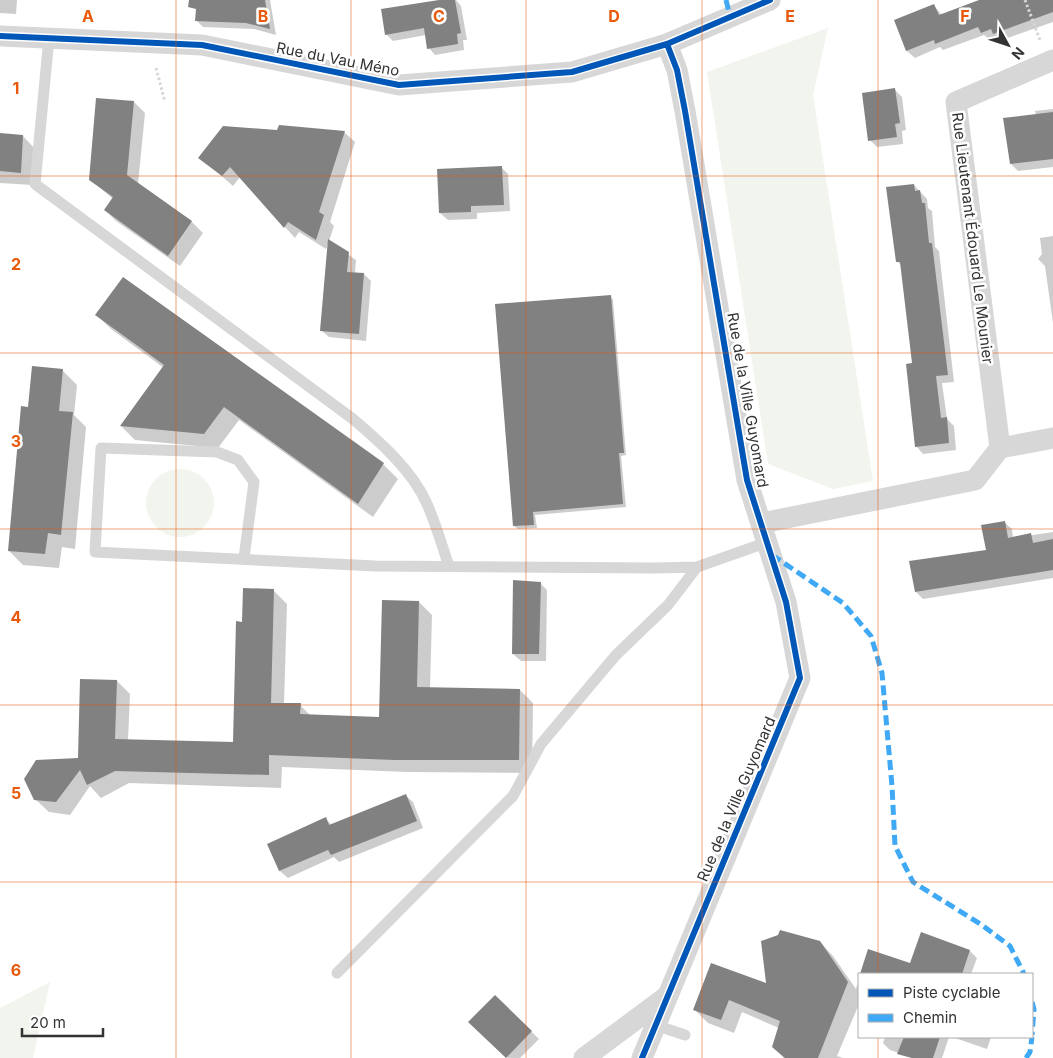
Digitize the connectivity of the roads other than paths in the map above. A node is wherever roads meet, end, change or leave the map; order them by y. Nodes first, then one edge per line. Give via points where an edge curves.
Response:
1 (770, 0) edge
2 (0, 36) edge
3 (49, 38) junction
4 (667, 44) junction
5 (1051, 60) edge
6 (1053, 438) edge
7 (1000, 448) junction
8 (764, 532) junction
9 (244, 558) junction
10 (449, 566) junction
11 (697, 567) junction
12 (337, 973) dead end
13 (666, 997) junction
14 (655, 1025) junction
15 (685, 1035) dead end
16 (584, 1058) edge
17 (642, 1058) edge

1 - 4 street, Rue du Vau Méno
2 - 3 street, Rue du Vau Méno
3 - 4 street, Rue du Vau Méno via 202,45 398,85 572,72
3 - 10 lane via 35,184 380,441 426,502
4 - 8 street, Rue de la Ville Guyomard via 677,70 685,111 747,480
5 - 7 street, Rue Lieutenant Édouard Le Mounier via 956,102
6 - 7 street
7 - 8 street via 975,480
8 - 11 lane
8 - 13 street, Rue de la Ville Guyomard via 786,602 800,678
9 - 9 lane via 95,552 101,448 217,452 238,460 254,482
9 - 10 lane via 375,566
10 - 11 lane
11 - 12 lane via 668,605 616,655 541,744 513,796
13 - 14 street, Rue de la Ville Guyomard
13 - 16 street
14 - 15 lane
14 - 17 street, Rue de la Ville Guyomard

